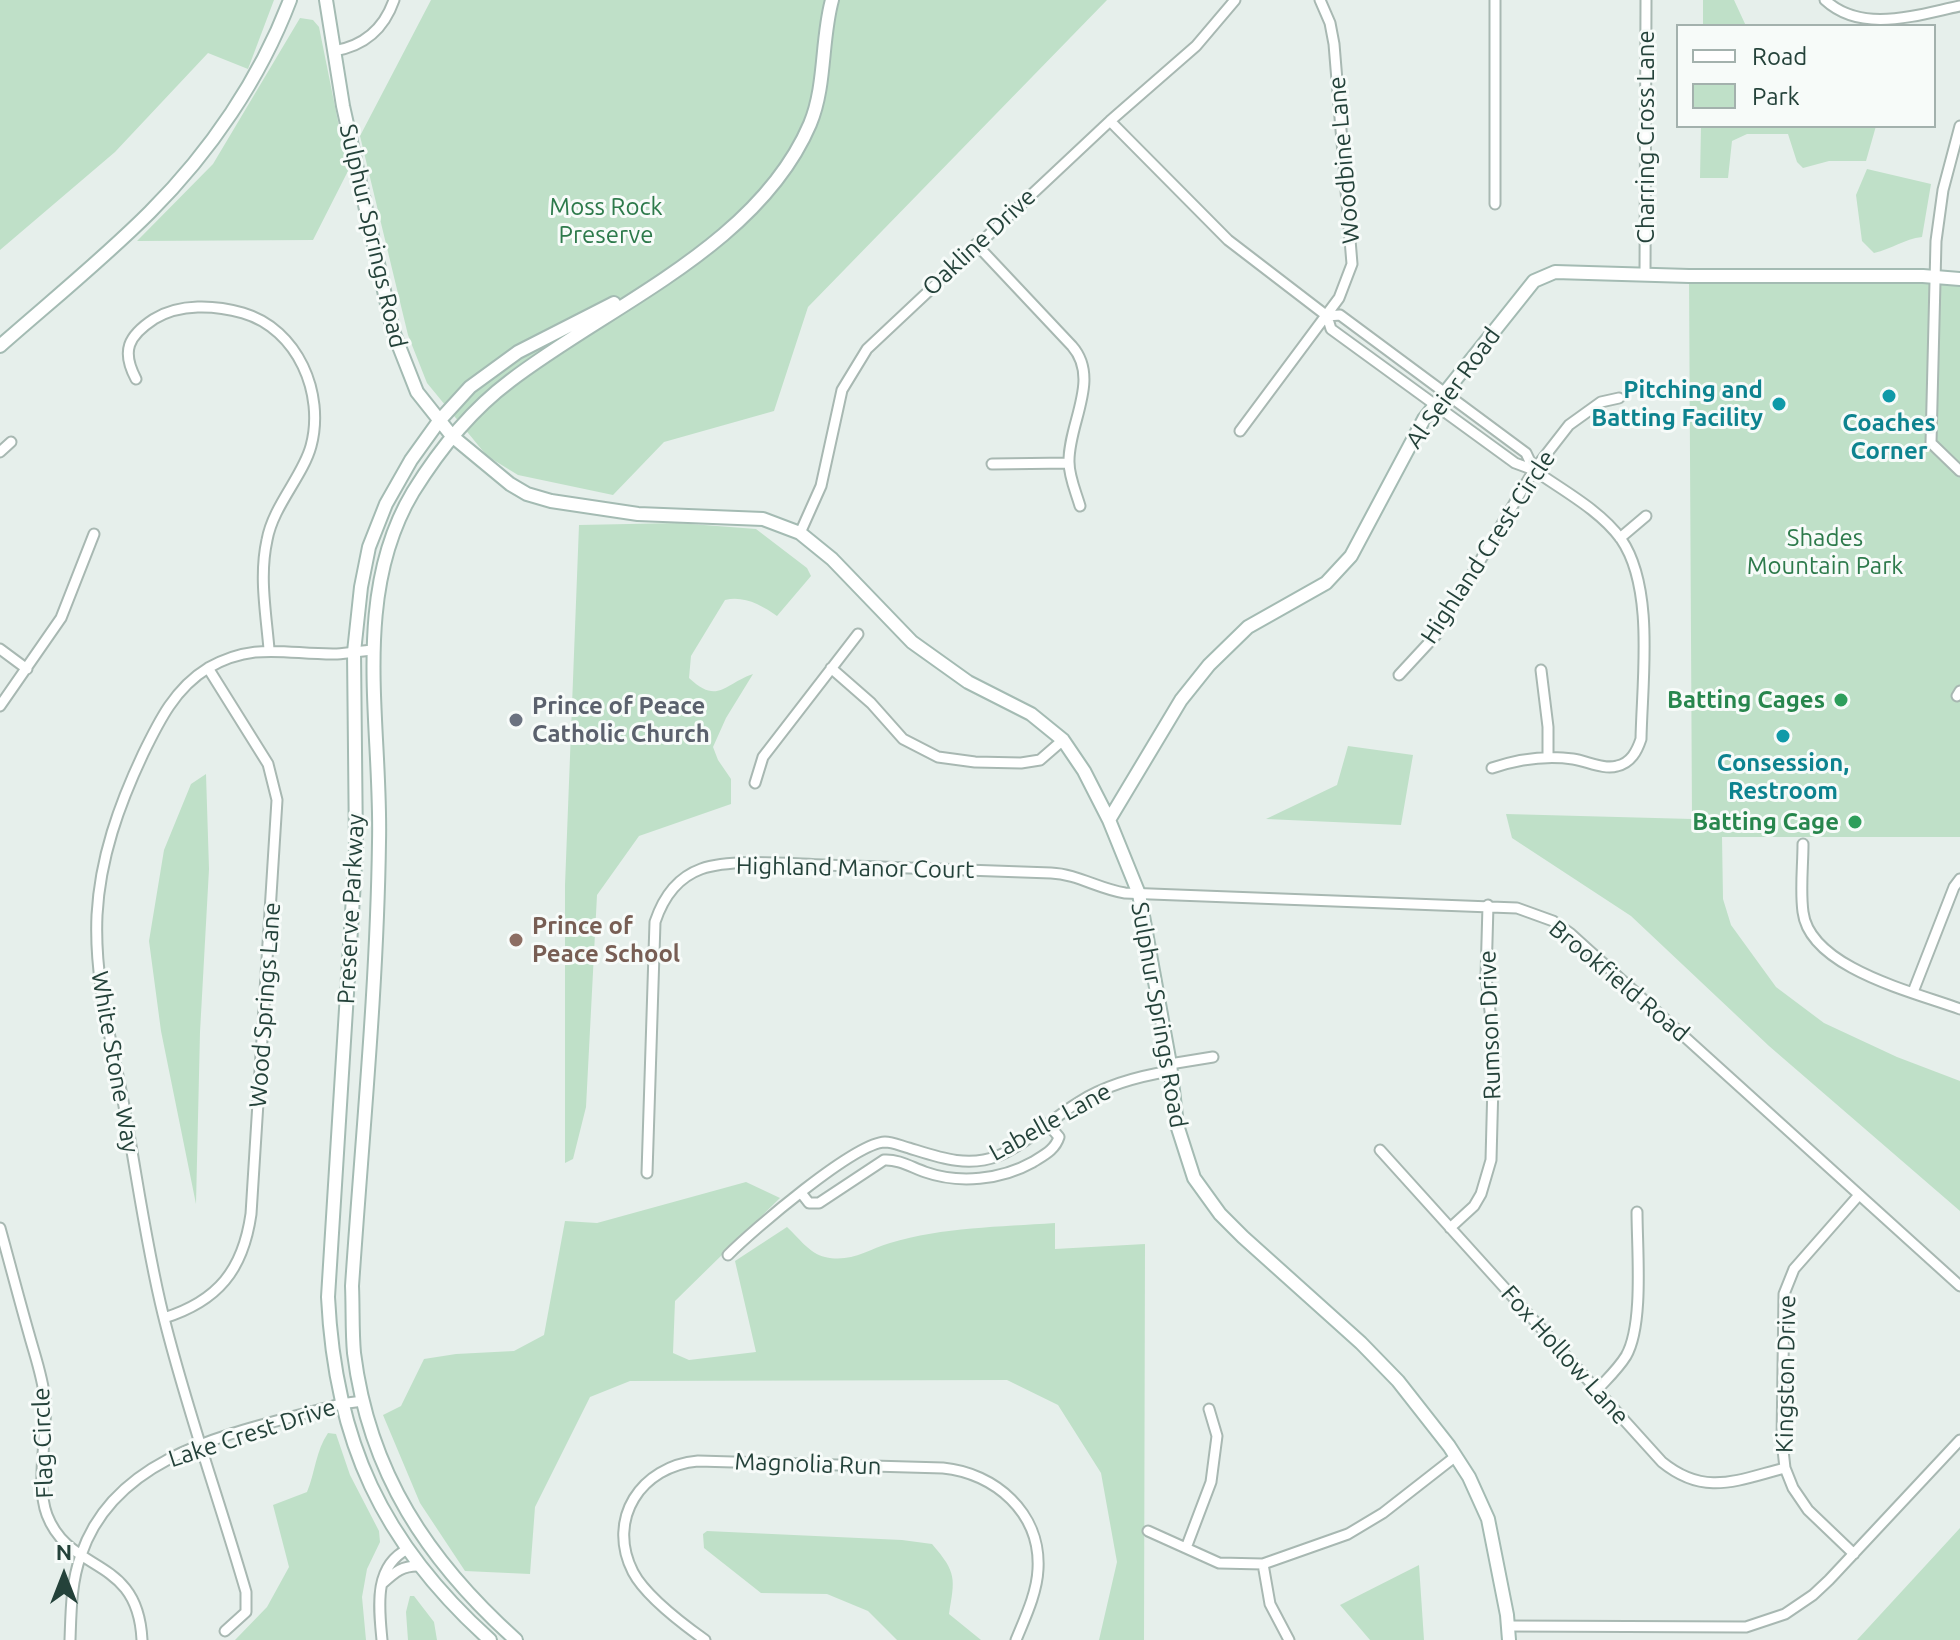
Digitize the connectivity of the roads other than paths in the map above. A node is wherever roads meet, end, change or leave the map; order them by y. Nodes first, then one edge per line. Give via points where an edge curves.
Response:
1 (290, 0) edge
2 (326, 0) edge
3 (394, 0) edge
4 (832, 0) edge
5 (1235, 0) edge
6 (1320, 0) edge
7 (1495, 0) edge
8 (1646, 0) edge
9 (1825, 0) edge
10 (1960, 6) edge
11 (334, 51) junction
12 (1110, 121) junction
13 (1959, 131) edge
14 (1495, 204) dead end
15 (976, 244) junction
16 (1645, 274) junction
17 (1934, 276) junction
18 (667, 277) junction
19 (1960, 279) edge
20 (1327, 316) junction
21 (0, 346) edge
22 (1387, 350) junction
23 (1378, 363) junction
24 (136, 379) dead end
25 (1444, 392) junction
26 (1619, 398) dead end
27 (1434, 405) junction
28 (439, 421) junction
29 (1494, 429) junction
30 (1240, 431) dead end
31 (452, 436) junction
32 (1485, 441) junction
33 (11, 442) dead end
34 (0, 452) edge
35 (1069, 463) junction
36 (992, 464) dead end
37 (1534, 470) junction
38 (1960, 471) edge
39 (1080, 506) dead end
40 (1646, 516) dead end
41 (800, 533) junction
42 (94, 534) dead end
43 (1620, 538) junction
44 (858, 634) dead end
45 (0, 649) edge
46 (269, 649) junction
47 (373, 650) junction
48 (354, 652) junction
49 (208, 668) junction
50 (831, 668) junction
51 (27, 669) junction
52 (1541, 670) dead end
53 (1399, 675) dead end
54 (0, 706) edge
55 (1063, 740) junction
56 (1548, 757) junction
57 (1492, 768) dead end
58 (755, 783) dead end
59 (1109, 820) junction
60 (1803, 844) dead end
61 (1960, 879) edge
62 (1139, 894) junction
63 (1488, 905) junction
64 (1913, 992) junction
65 (1960, 1009) edge
66 (1213, 1057) dead end
67 (1171, 1068) junction
68 (1048, 1124) junction
69 (1380, 1150) dead end
70 (647, 1173) dead end
71 (802, 1194) junction
72 (1859, 1195) junction
73 (1637, 1212) dead end
74 (0, 1228) edge
75 (1450, 1228) junction
76 (728, 1255) dead end
77 (1960, 1286) edge
78 (164, 1318) junction
79 (1597, 1390) junction
80 (363, 1401) junction
81 (340, 1404) junction
82 (1209, 1409) dead end
83 (1960, 1440) edge
84 (201, 1444) junction
85 (1456, 1456) junction
86 (1785, 1468) junction
87 (1148, 1531) dead end
88 (1186, 1548) junction
89 (408, 1549) junction
90 (81, 1554) junction
91 (1854, 1554) junction
92 (1263, 1564) junction
93 (420, 1566) junction
94 (381, 1585) junction
95 (1508, 1626) junction
96 (1675, 1628) junction
97 (225, 1631) dead end
98 (70, 1640) edge
99 (142, 1640) edge
100 (382, 1640) edge
101 (490, 1640) edge
102 (516, 1640) edge
103 (705, 1640) edge
104 (1016, 1640) edge
105 (1289, 1640) edge
106 (1509, 1640) edge
107 (1675, 1640) edge

1 - 21 street via 247,89 176,184
2 - 11 street, Sulphur Springs Road
3 - 11 street via 371,36
4 - 18 street, Preserve Parkway via 811,121 797,150 743,216
5 - 12 street, Oakline Drive via 1203,39
6 - 20 street, Woodbine Lane via 1334,44 1353,252 1346,287
7 - 14 street
8 - 16 street, Charring Cross Lane
9 - 10 street via 1839,11 1871,20
11 - 28 street, Sulphur Springs Road via 393,331 417,392
12 - 15 street, Oakline Drive
12 - 20 street via 1228,240
13 - 17 street via 1943,190
15 - 35 street via 1083,362 1084,384
15 - 41 street, Oakline Drive via 867,349 853,369 836,407 821,486
16 - 17 street, Al Seier Road
16 - 25 street, Al Seier Road via 1555,272 1534,281
17 - 19 street, Al Seier Road
17 - 38 street via 1931,443
18 - 28 street, Preserve Parkway via 518,352 470,387
18 - 31 street, Preserve Parkway via 518,374
20 - 22 street via 1340,315
20 - 23 street via 1331,329
20 - 30 street, Woodbine Lane
22 - 23 street
22 - 25 street
23 - 27 street
24 - 46 street via 127,347 139,329 188,308 214,306 246,314 287,340 299,358 313,388 315,416 311,448 267,537 263,571
25 - 27 street, Al Seier Road
25 - 29 street
26 - 37 street, Highland Crest Circle via 1601,402 1577,418
27 - 32 street
27 - 59 street, Al Seier Road via 1351,556 1326,583 1248,627 1209,665 1181,700
28 - 31 street, Sulphur Springs Road
28 - 48 street, Preserve Parkway via 386,504 369,547
29 - 32 street
29 - 37 street via 1526,453
31 - 41 street, Sulphur Springs Road via 510,484 551,501 638,514 763,519
31 - 47 street, Preserve Parkway via 396,527 381,577
32 - 37 street
33 - 34 street
35 - 36 street
35 - 39 street
37 - 43 street
37 - 53 street, Highland Crest Circle via 1436,635
40 - 43 street
41 - 55 street, Sulphur Springs Road via 912,642 968,682 1031,714
42 - 51 street via 61,618
43 - 56 street via 1635,567 1643,602 1641,739 1632,757 1613,768
44 - 50 street
45 - 51 street
46 - 48 street, White Stone Way
46 - 49 street, White Stone Way
47 - 48 street, White Stone Way
47 - 80 street, Preserve Parkway via 379,841 352,1286 354,1352
48 - 81 street, Preserve Parkway via 356,849 328,1297
49 - 78 street, White Stone Way via 174,698 134,773 112,830 97,912 103,1011
49 - 78 street, Wood Springs Lane via 268,764 277,800 251,1214 245,1247 221,1286 194,1306
50 - 55 street via 903,739 938,757 1021,763 1040,760
50 - 58 street via 763,757
51 - 54 street
52 - 56 street
55 - 59 street, Sulphur Springs Road
56 - 57 street
59 - 62 street, Sulphur Springs Road
60 - 64 street via 1803,912 1820,947 1846,966
61 - 64 street
62 - 63 street, Brookfield Road
62 - 67 street, Sulphur Springs Road
62 - 70 street, Highland Manor Court via 1099,888 1066,873 756,864 713,866 685,877 665,897 653,937
63 - 72 street, Brookfield Road via 1534,912 1571,934
63 - 75 street, Rumson Drive via 1486,977 1494,1045 1491,1160 1474,1206
64 - 65 street
66 - 67 street, Labelle Lane
67 - 68 street, Labelle Lane via 1101,1090
67 - 85 street, Sulphur Springs Road via 1184,1155 1207,1198 1378,1359
68 - 71 street, Labelle Lane via 1019,1145 983,1160 952,1161 878,1143
68 - 71 street via 1059,1137 1054,1148 1001,1175 952,1178 892,1159 819,1203 809,1203
69 - 75 street, Fox Hollow Lane
71 - 76 street, Labelle Lane
72 - 77 street, Brookfield Road
72 - 86 street, Kingston Drive via 1794,1269 1784,1294
73 - 79 street via 1635,1330 1626,1357
74 - 90 street, Flag Circle via 45,1399 45,1506 60,1537
75 - 79 street, Fox Hollow Lane
78 - 84 street, White Stone Way
79 - 86 street, Fox Hollow Lane via 1662,1462 1696,1482 1720,1484
80 - 81 street, Lake Crest Drive
80 - 102 street, Preserve Parkway via 383,1463 423,1539 466,1592
81 - 84 street, Lake Crest Drive
81 - 89 street, Preserve Parkway via 365,1476
82 - 88 street via 1217,1436 1211,1482
83 - 91 street
84 - 90 street, Lake Crest Drive via 158,1463 118,1495
84 - 97 street, White Stone Way via 246,1592 246,1612
85 - 92 street via 1348,1534
85 - 95 street, Sulphur Springs Road via 1488,1519
86 - 91 street, Kingston Drive via 1808,1510
87 - 88 street
88 - 92 street via 1219,1563
89 - 93 street, Preserve Parkway
89 - 94 street via 393,1560
90 - 98 street, Lake Crest Drive
90 - 99 street, Flag Circle via 112,1574 133,1597
91 - 96 street via 1813,1595 1785,1614 1746,1627
92 - 105 street via 1270,1604
93 - 94 street via 397,1570
93 - 101 street, Preserve Parkway
94 - 100 street
95 - 96 street
95 - 106 street, Sulphur Springs Road
96 - 107 street
103 - 104 street, Magnolia Run via 637,1579 624,1532 628,1511 644,1483 667,1468 698,1461 943,1468 985,1479 1015,1502 1036,1543 1037,1580

